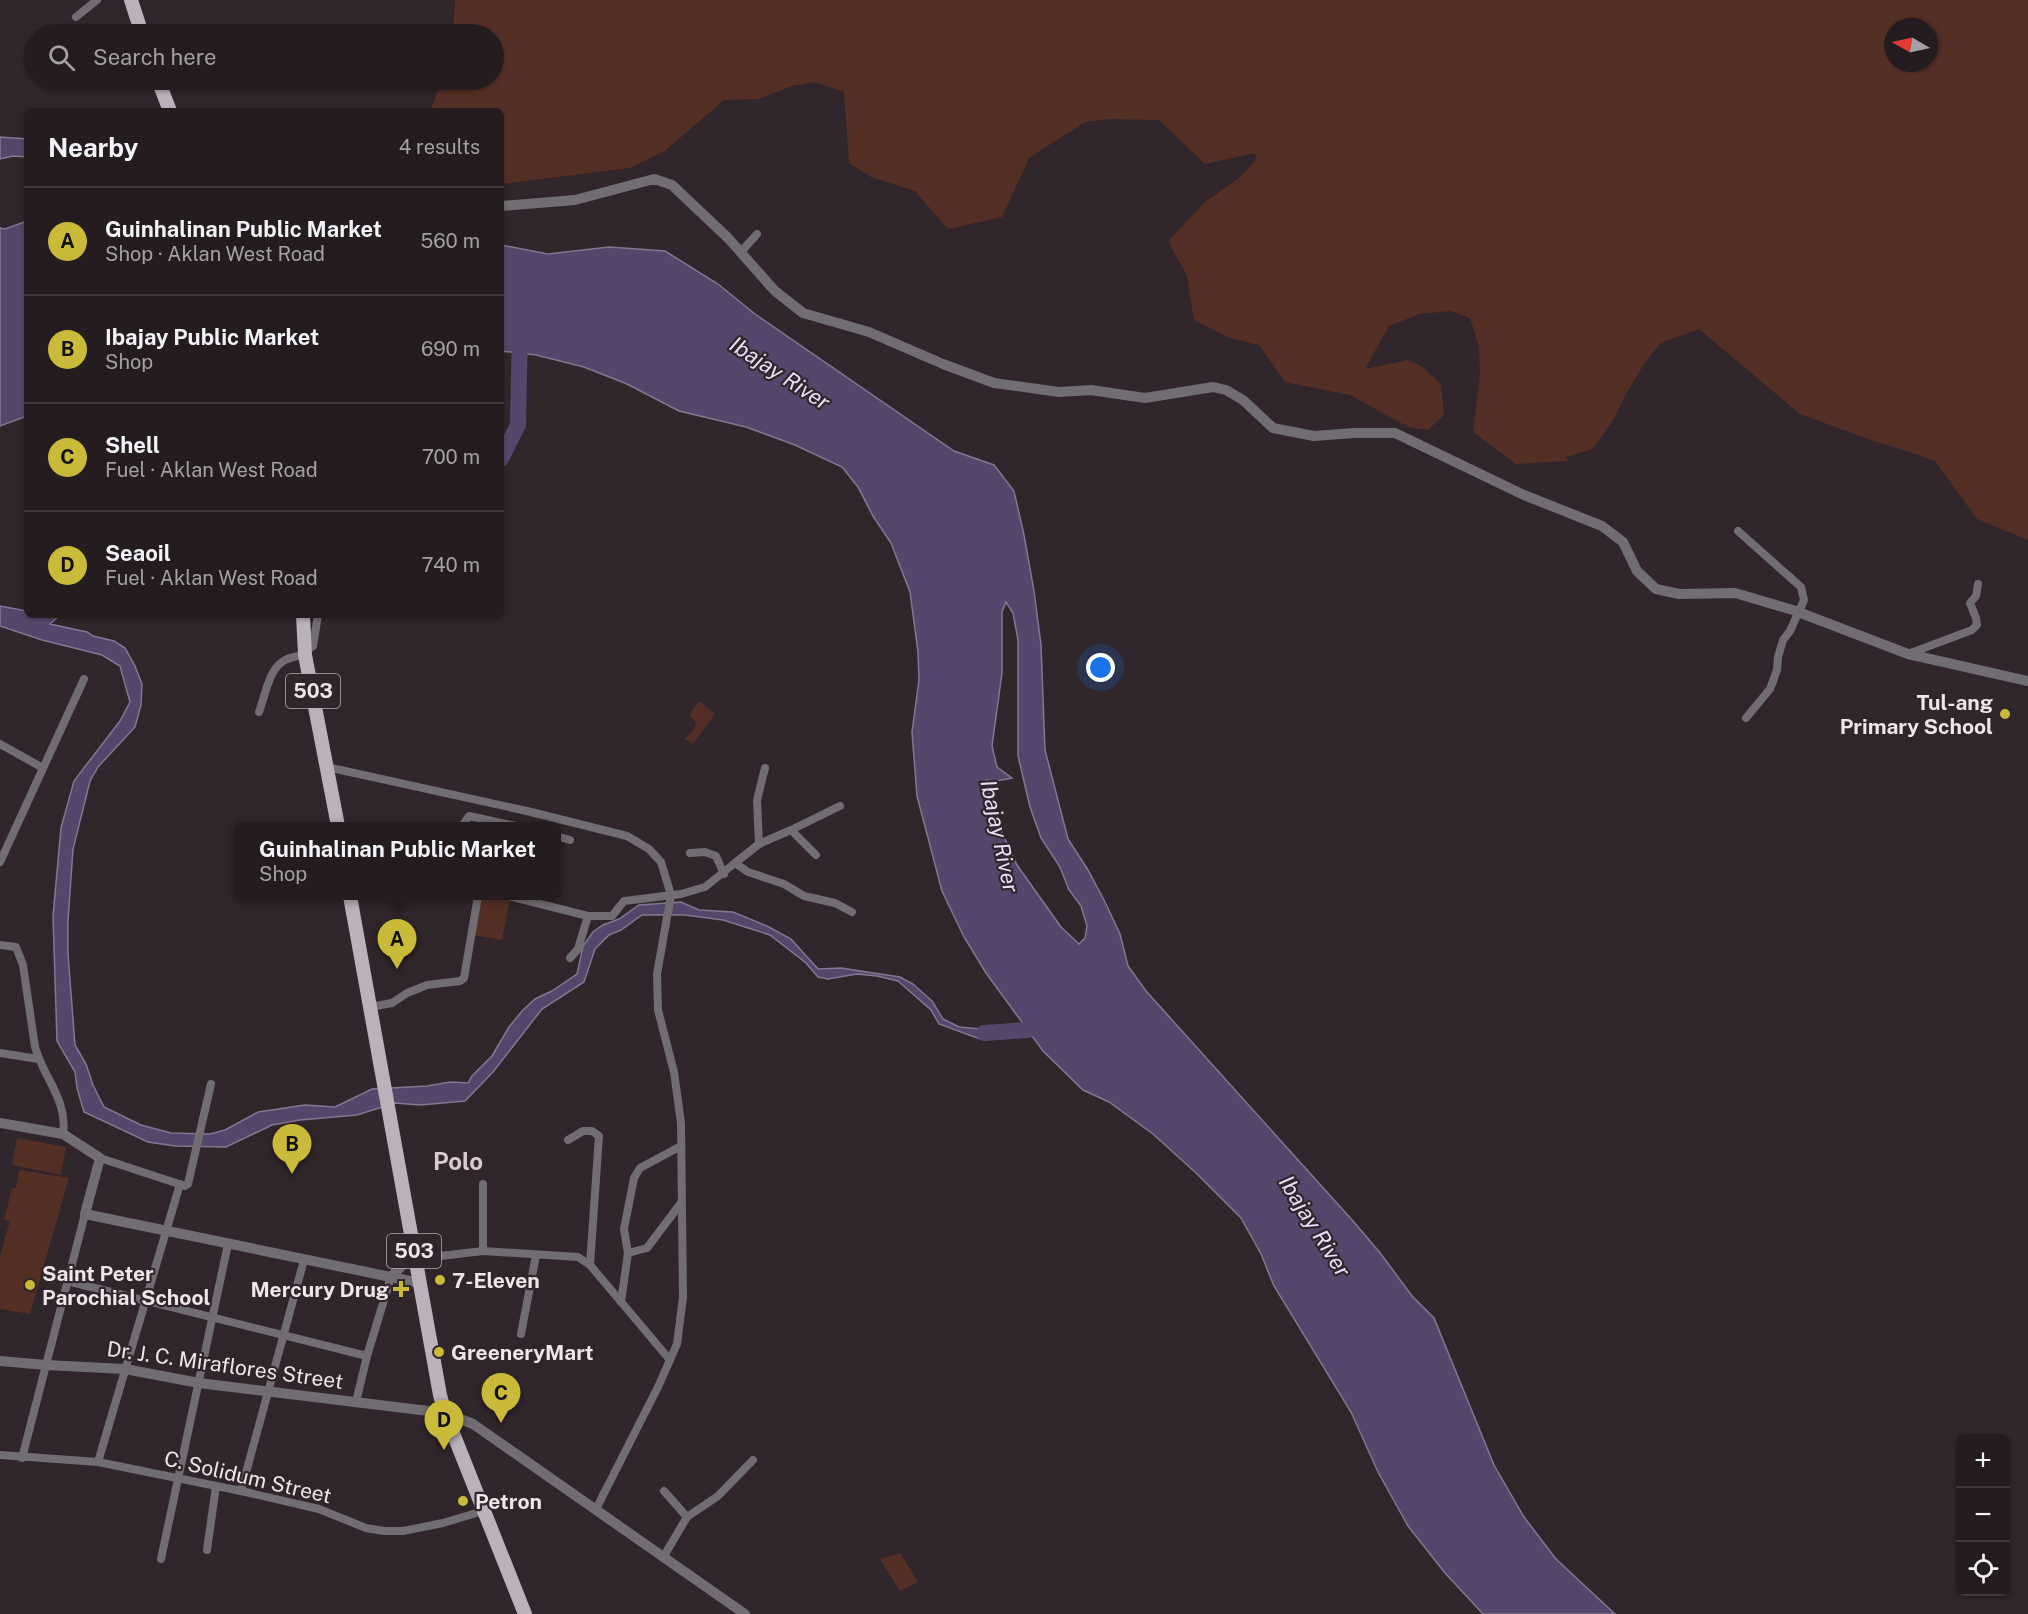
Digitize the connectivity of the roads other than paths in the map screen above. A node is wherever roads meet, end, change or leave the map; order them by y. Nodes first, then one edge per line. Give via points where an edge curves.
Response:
1 (97, 0) edge
2 (131, 0) edge
3 (76, 17) dead end
4 (139, 24) edge
5 (162, 90) edge
6 (169, 108) edge
7 (504, 206) edge
8 (757, 234) dead end
9 (741, 252) junction
10 (1738, 531) dead end
11 (1978, 584) dead end
12 (1799, 613) junction
13 (303, 618) edge
14 (318, 618) edge
15 (305, 653) junction
16 (1908, 654) junction
17 (84, 679) dead end
18 (2028, 681) edge
19 (259, 712) dead end
20 (1746, 718) dead end
21 (0, 744) edge
22 (327, 767) junction
23 (43, 768) junction
24 (765, 768) dead end
25 (840, 806) dead end
26 (337, 822) edge
27 (465, 822) edge
28 (497, 822) edge
29 (791, 830) junction
30 (561, 837) edge
31 (570, 840) dead end
32 (759, 844) junction
33 (690, 853) dead end
34 (816, 855) dead end
35 (0, 862) edge
36 (735, 863) junction
37 (724, 874) junction
38 (671, 895) junction
39 (351, 900) edge
40 (477, 900) edge
41 (524, 900) edge
42 (852, 912) dead end
43 (588, 916) junction
44 (0, 945) edge
45 (570, 958) dead end
46 (370, 1007) junction
47 (0, 1053) edge
48 (38, 1059) junction
49 (211, 1084) dead end
50 (0, 1123) edge
51 (63, 1134) junction
52 (568, 1140) dead end
53 (681, 1146) junction
54 (99, 1158) junction
55 (180, 1184) junction
56 (483, 1184) dead end
57 (681, 1203) junction
58 (85, 1214) junction
59 (165, 1230) junction
60 (228, 1244) junction
61 (483, 1251) junction
62 (628, 1253) junction
63 (536, 1255) junction
64 (415, 1256) junction
65 (304, 1260) junction
66 (590, 1265) junction
67 (391, 1277) junction
68 (67, 1281) junction
69 (420, 1283) junction
70 (145, 1300) junction
71 (621, 1302) junction
72 (213, 1317) junction
73 (521, 1334) dead end
74 (284, 1335) junction
75 (367, 1356) junction
76 (670, 1360) junction
77 (0, 1361) edge
78 (46, 1365) junction
79 (125, 1369) junction
80 (199, 1383) junction
81 (268, 1392) junction
82 (356, 1402) junction
83 (445, 1413) junction
84 (0, 1455) edge
85 (22, 1458) junction
86 (753, 1460) dead end
87 (98, 1462) junction
88 (178, 1479) junction
89 (216, 1486) junction
90 (241, 1491) junction
91 (664, 1491) dead end
92 (596, 1509) junction
93 (483, 1511) junction
94 (687, 1517) junction
95 (207, 1550) dead end
96 (664, 1556) junction
97 (161, 1560) dead end
98 (525, 1614) edge
99 (745, 1614) edge

1 - 3 street
2 - 4 main road
5 - 6 main road
7 - 9 street via 557,203 654,179 677,190
8 - 9 street
9 - 12 street via 775,291 803,313 869,332 994,383 1145,398 1213,387 1243,400 1273,428 1314,436 1395,433 1524,495 1602,526 1623,542 1637,571 1656,589 1679,594 1735,593
10 - 12 street via 1801,587 1804,600
11 - 16 street via 1970,603 1977,625 1972,630
12 - 16 street
12 - 20 street via 1784,640 1770,689
13 - 15 main road, 503
14 - 15 street via 313,646
15 - 19 street via 279,664
15 - 22 main road, 503
16 - 18 street
17 - 23 street
21 - 23 street
22 - 26 main road, 503
22 - 38 street via 627,836 649,849 661,862
23 - 35 street
24 - 32 street via 757,800
25 - 29 street
27 - 28 street via 469,816
29 - 32 street
29 - 34 street
30 - 31 street
32 - 36 street
33 - 37 street via 716,856
36 - 37 street
36 - 42 street via 804,896 835,903
37 - 38 street via 705,887
38 - 43 street via 624,901 612,916
38 - 53 street via 657,974 658,1010 674,1072
39 - 46 main road, 503
40 - 46 street via 464,978 427,985 392,1003
41 - 43 street
43 - 45 street via 578,949
44 - 48 street via 16,947 23,965
46 - 64 main road, 503
47 - 48 street
48 - 51 street via 65,1115
49 - 55 street via 188,1184
50 - 51 street
51 - 54 street
52 - 66 street via 583,1131 592,1131 599,1137
53 - 57 street
53 - 62 street via 640,1168 634,1178 624,1229
54 - 55 street
54 - 58 street
55 - 59 street
56 - 61 street
57 - 62 street via 646,1248
57 - 76 street via 683,1297 677,1344
58 - 59 street
58 - 68 street
59 - 60 street
59 - 70 street
60 - 65 street
60 - 72 street
61 - 63 street
61 - 64 street
62 - 71 street
63 - 66 street via 578,1257
63 - 73 street
64 - 67 street
64 - 69 main road, 503
65 - 67 street
65 - 74 street
66 - 71 street
67 - 69 street
67 - 75 street
68 - 70 street
68 - 78 street
69 - 83 main road, 503
70 - 72 street
70 - 79 street
71 - 76 street
72 - 74 street
72 - 80 street
74 - 75 street
74 - 81 street
75 - 82 street
76 - 92 street
77 - 78 street, Dr. J. C. Miraflores Street
78 - 79 street, Dr. J. C. Miraflores Street
78 - 85 street
79 - 80 street, Dr. J. C. Miraflores Street
79 - 87 street
80 - 81 street, Dr. J. C. Miraflores Street
80 - 88 street
81 - 82 street, Dr. J. C. Miraflores Street
81 - 90 street
82 - 83 street, Dr. J. C. Miraflores Street
83 - 92 street, Dr. J. C. Miraflores Street via 472,1424
83 - 93 main road, 503
84 - 85 street, C. Solidum Street
85 - 87 street, C. Solidum Street
86 - 94 street via 718,1496
87 - 88 street, C. Solidum Street
88 - 89 street, C. Solidum Street
88 - 97 street
89 - 90 street, C. Solidum Street
89 - 95 street
90 - 93 street, C. Solidum Street via 319,1509 384,1531 443,1523
91 - 94 street
92 - 96 street, Dr. J. C. Miraflores Street
93 - 98 main road, 503
94 - 96 street
96 - 99 street, Dr. J. C. Miraflores Street

